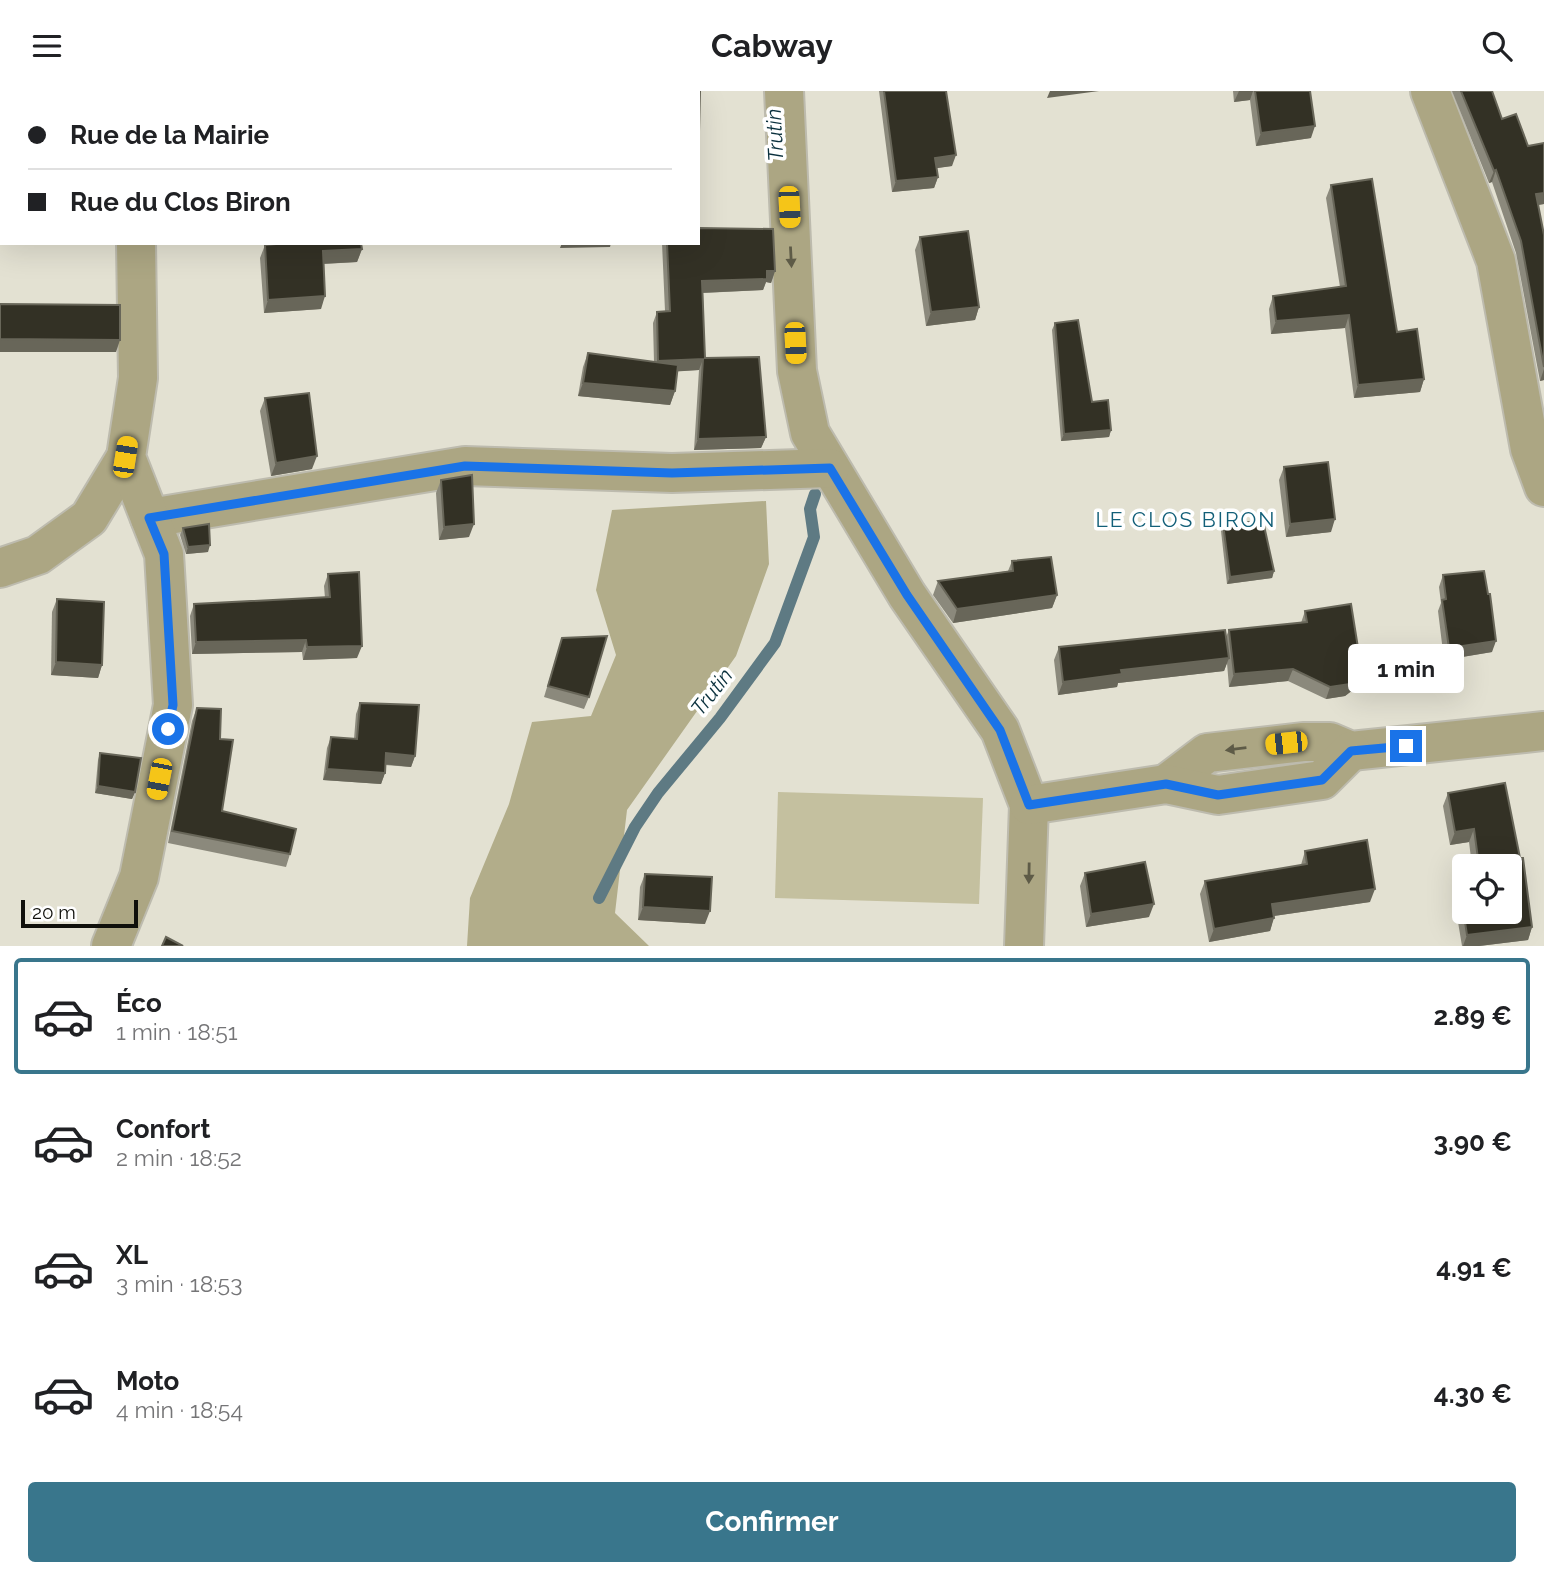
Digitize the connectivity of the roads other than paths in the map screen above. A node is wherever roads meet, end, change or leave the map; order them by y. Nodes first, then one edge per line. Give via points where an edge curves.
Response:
1 (784, 91) edge
2 (1430, 91) edge
3 (136, 245) edge
4 (125, 457) junction
5 (830, 468) junction
6 (1544, 487) edge
7 (149, 518) junction
8 (0, 568) edge
9 (1544, 731) edge
10 (1029, 805) junction
11 (111, 946) edge
12 (1024, 946) edge

1 -> 5 street via 797,371 810,433
2 - 6 street via 1496,261 1530,449
3 - 4 street via 138,378
4 - 7 street
4 - 8 street via 89,518 38,555
5 - 7 street via 672,473 465,466
5 - 10 street via 907,595 1000,730
7 - 11 street via 164,554 173,705 139,877
9 - 10 street via 1351,751 1329,742 1303,741 1207,753 1166,784
10 -> 12 street

